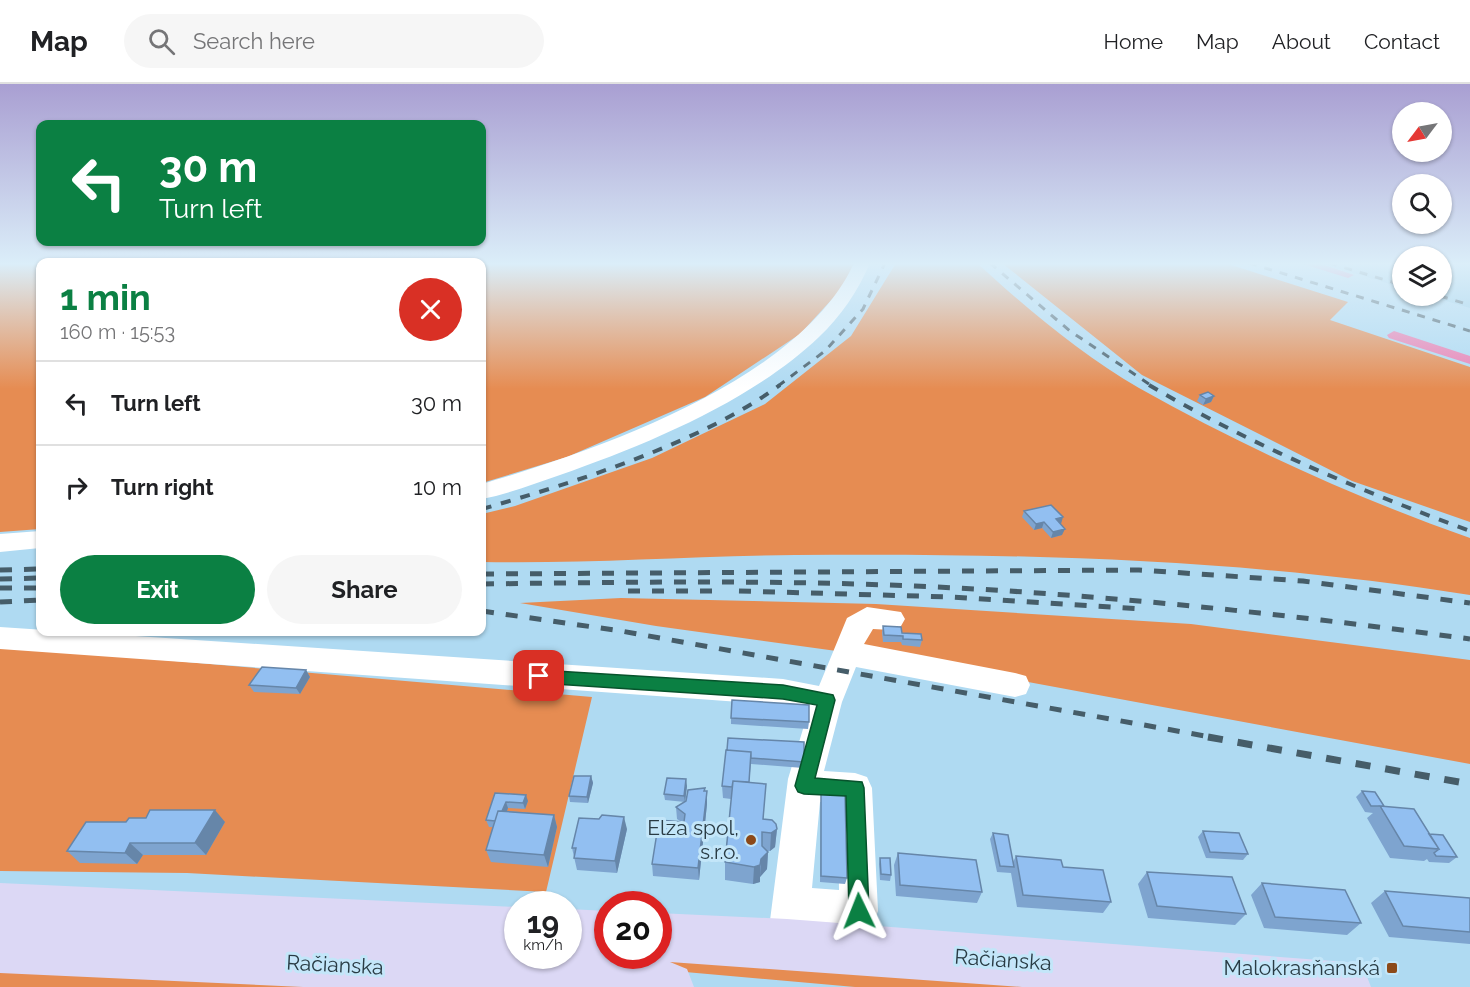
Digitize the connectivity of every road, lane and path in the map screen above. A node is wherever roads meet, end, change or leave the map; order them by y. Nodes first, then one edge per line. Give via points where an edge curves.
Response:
1 (838, 305) edge
2 (486, 491) edge
3 (36, 540) edge
4 (0, 543) edge
5 (891, 619) dead end
6 (0, 638) edge
7 (844, 658) junction
8 (1015, 685) dead end
9 (827, 700) junction
10 (804, 786) junction
11 (0, 907) edge
12 (789, 925) junction
13 (504, 930) edge
14 (672, 936) edge
15 (0, 948) edge
16 (1325, 986) edge
17 (669, 987) edge

1 - 2 lane via 809,337 716,398 648,431
3 - 4 lane
5 - 7 lane via 867,618 857,626
6 - 9 lane via 783,692
7 - 8 lane via 859,655
7 - 9 lane
9 - 10 lane
10 - 12 lane
10 - 12 lane via 855,788 859,911
11 - 13 main road
12 - 14 main road, Račianska
12 - 16 main road, Račianska
15 - 17 main road, Račianska via 323,963

